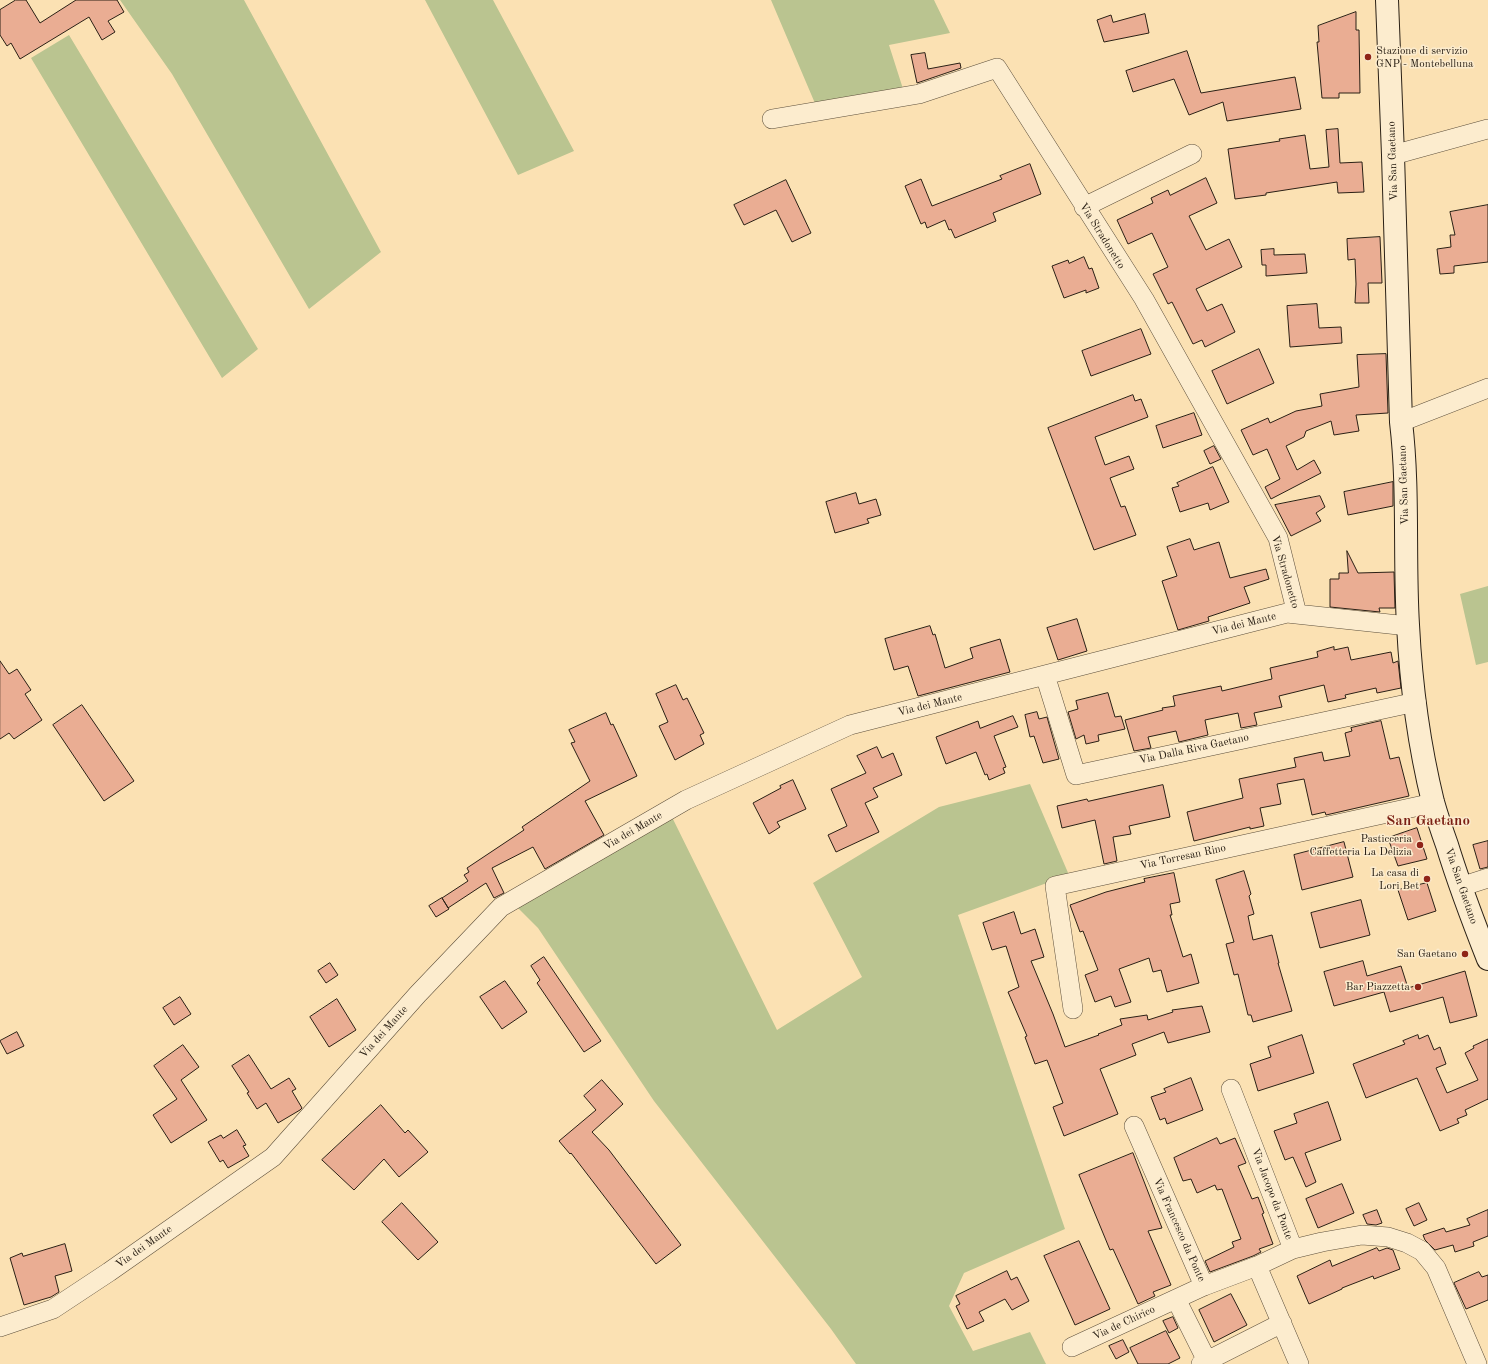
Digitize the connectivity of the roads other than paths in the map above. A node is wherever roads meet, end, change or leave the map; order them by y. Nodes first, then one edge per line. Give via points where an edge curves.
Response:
1 (1387, 0) edge
2 (772, 118) dead end
3 (1488, 128) edge
4 (1192, 154) dead end
5 (1393, 155) junction
6 (1084, 207) junction
7 (1488, 388) edge
8 (1401, 422) junction
9 (1297, 614) junction
10 (1408, 626) junction
11 (1045, 675) junction
12 (1416, 702) junction
13 (1433, 802) junction
14 (1488, 878) edge
15 (1460, 887) junction
16 (1488, 959) edge
17 (1073, 1009) dead end
18 (1231, 1088) dead end
19 (1134, 1126) dead end
20 (1293, 1249) junction
21 (1257, 1266) junction
22 (1204, 1286) junction
23 (1176, 1299) junction
24 (1282, 1323) junction
25 (0, 1327) edge
26 (1072, 1347) dead end
27 (1204, 1362) edge
28 (1299, 1364) edge
29 (1477, 1364) edge

1 - 5 street, Via San Gaetano
2 - 6 street, Via Stradonetto via 919,94 997,68
3 - 5 street
4 - 6 street
5 - 8 street, Via San Gaetano
6 - 9 street, Via Stradonetto via 1144,299 1278,538
7 - 8 street
8 - 10 street, Via San Gaetano
9 - 10 street, Via dei Mante
9 - 11 street, Via dei Mante via 1287,613
10 - 12 street, Via San Gaetano
11 - 12 street, Via Dalla Riva Gaetano via 1076,775
11 - 25 street, Via dei Mante via 850,725 686,800 501,907 418,994 273,1157 53,1309
12 - 13 street, Via San Gaetano via 1420,740
13 - 15 street, Via San Gaetano
13 - 17 street, Via Torresan Rino via 1055,886
14 - 15 street
15 - 16 street, Via San Gaetano
18 - 20 street, Via Jacopo da Ponte
19 - 22 street, Via Francesco da Ponte
20 - 21 street, Via Jacopo da Ponte
20 - 29 street via 1362,1235 1388,1236 1422,1251 1436,1268
21 - 22 street, Via Jacopo da Ponte
21 - 24 street
22 - 23 street, Via Francesco da Ponte
23 - 26 street, Via de Chirico
23 - 27 street
24 - 27 street
24 - 28 street

